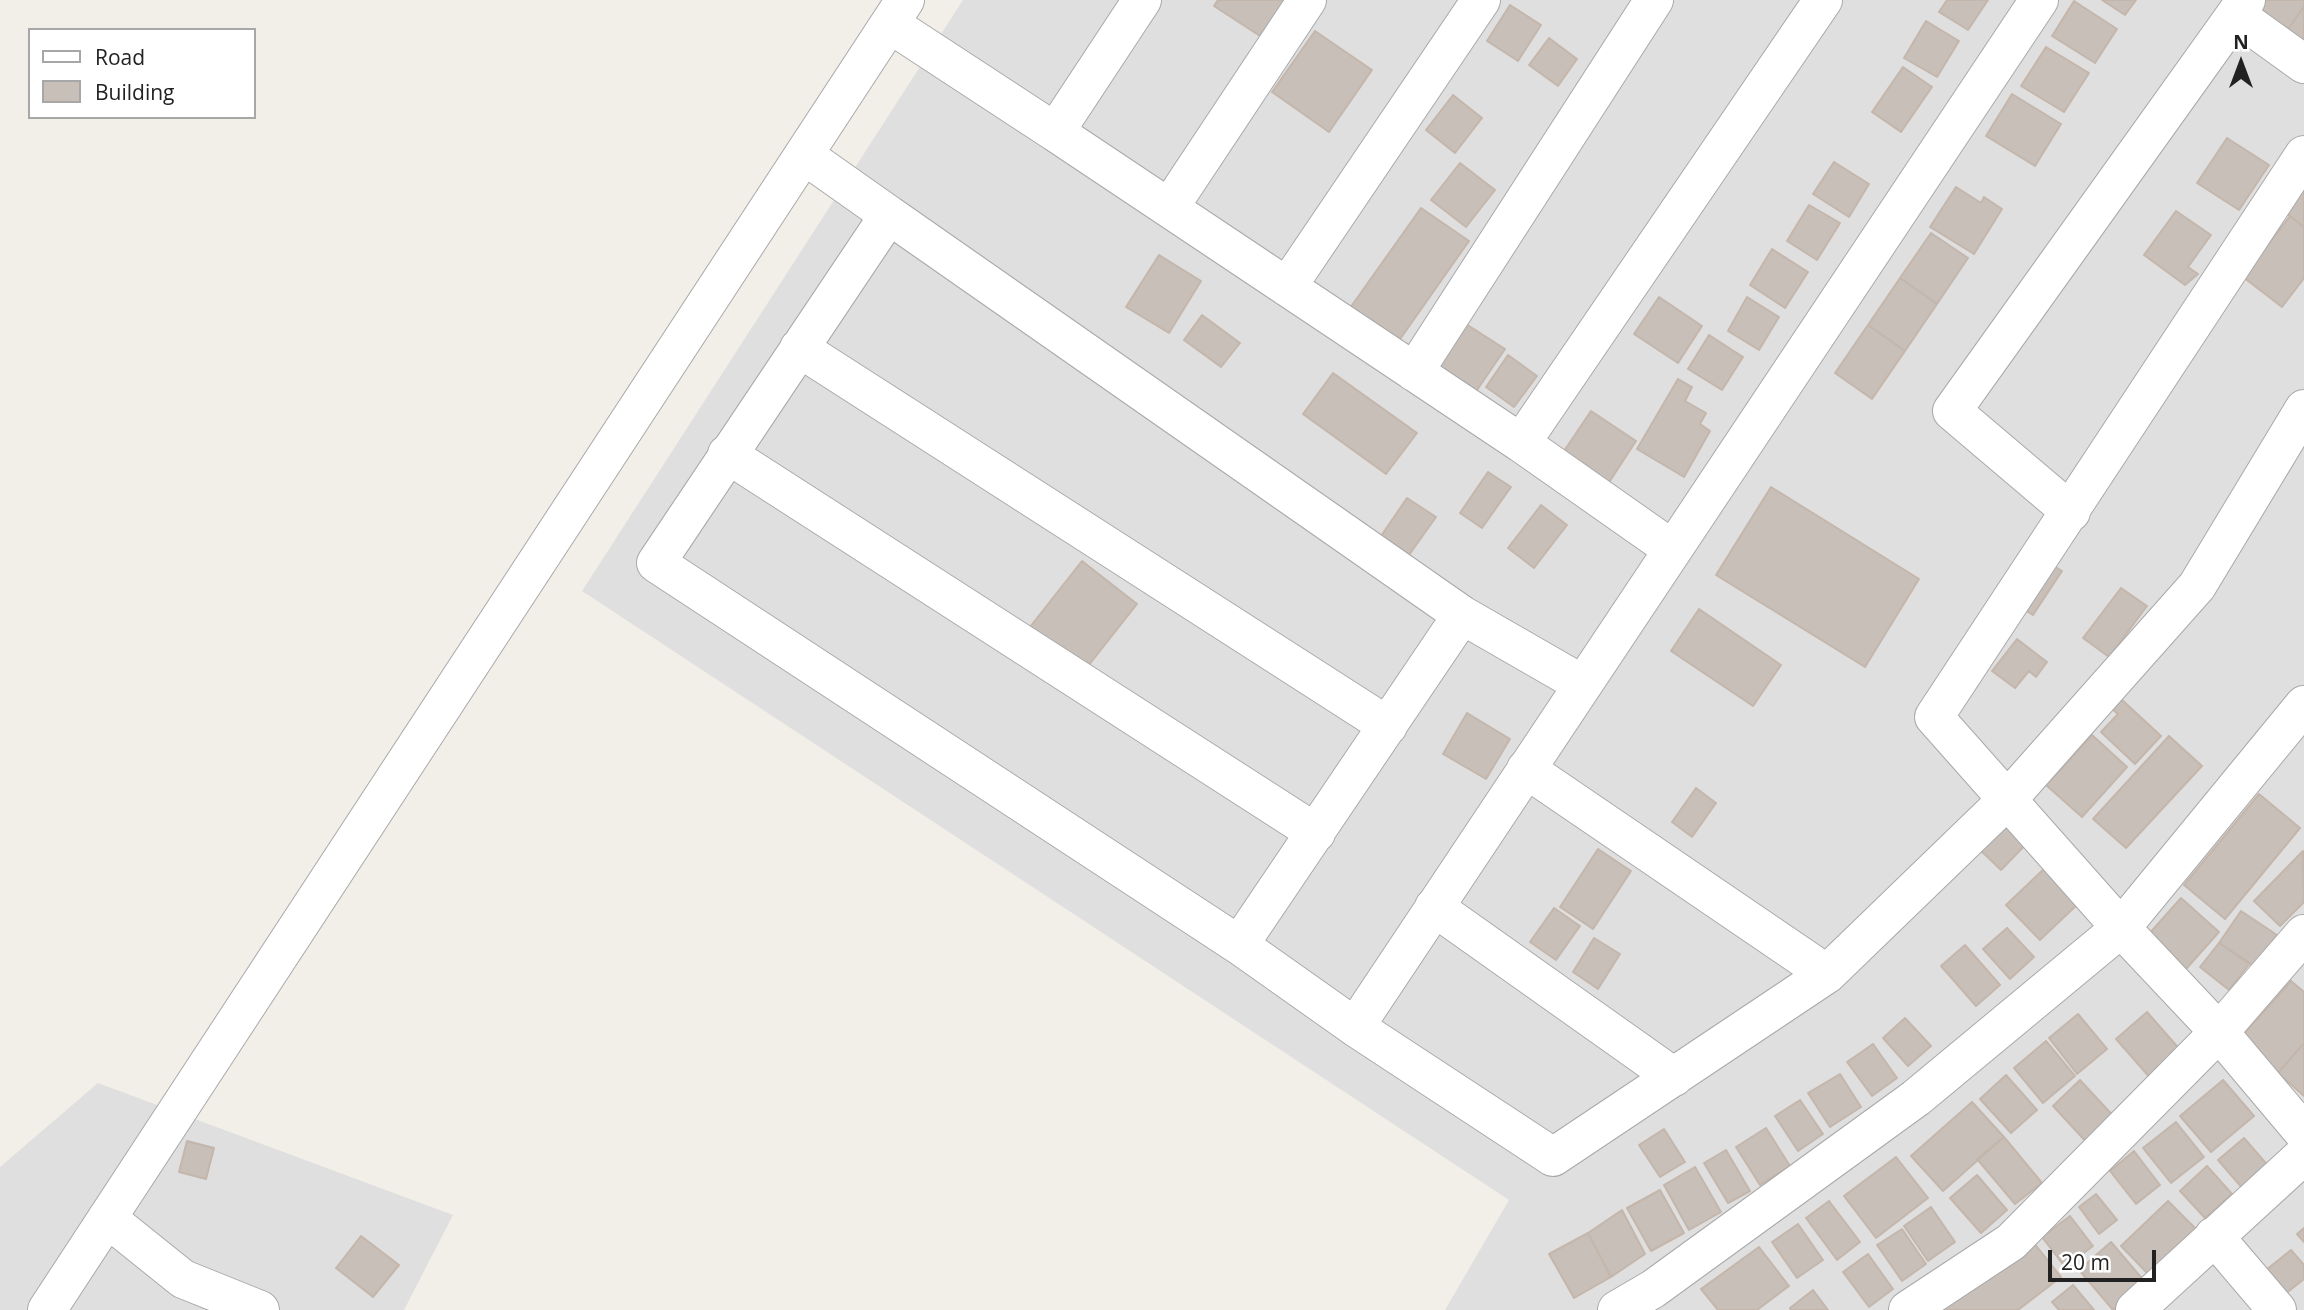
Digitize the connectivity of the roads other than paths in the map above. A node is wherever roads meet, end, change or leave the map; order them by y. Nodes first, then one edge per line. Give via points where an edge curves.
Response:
1 (1142, 0) edge
2 (1307, 0) edge
3 (1481, 0) edge
4 (1654, 0) edge
5 (1823, 0) edge
6 (2039, 0) edge
7 (2241, 7) edge
8 (897, 12) edge
9 (2304, 64) edge
10 (1055, 132) junction
11 (804, 155) junction
12 (2304, 155) edge
13 (1169, 208) junction
14 (889, 215) junction
15 (1287, 287) junction
16 (799, 348) junction
17 (1414, 372) junction
18 (2304, 409) edge
19 (1521, 443) junction
20 (727, 454) junction
21 (2071, 512) junction
22 (1672, 549) junction
23 (1462, 615) junction
24 (1582, 684) junction
25 (2304, 705) edge
26 (1388, 726) junction
27 (1526, 769) junction
28 (2007, 800) junction
29 (1316, 833) junction
30 (1434, 907) junction
31 (2121, 928) junction
32 (2304, 934) edge
33 (1239, 945) junction
34 (1827, 974) junction
35 (1355, 1027) junction
36 (2219, 1032) junction
37 (1674, 1077) junction
38 (2304, 1133) edge
39 (2304, 1155) edge
40 (107, 1218) junction
41 (2214, 1236) junction
42 (1662, 1299) edge
43 (47, 1310) edge
44 (260, 1310) edge
45 (1617, 1310) edge
46 (1908, 1310) edge
47 (2135, 1310) edge
48 (2277, 1310) edge

1 - 10 street
2 - 13 street
3 - 15 street
4 - 17 street
5 - 19 street
6 - 22 street
7 - 9 street
7 - 21 street via 1952,411
8 - 10 street
8 - 11 street
10 - 13 street
11 - 14 street
11 - 40 street
12 - 21 street
13 - 15 street
14 - 16 street
14 - 23 street
15 - 17 street
16 - 20 street
16 - 26 street
17 - 19 street
18 - 28 street via 2197,586
19 - 22 street
20 - 29 street
20 - 33 street via 656,564
21 - 28 street via 1934,717
22 - 24 street
23 - 24 street
23 - 26 street
24 - 27 street
25 - 31 street
26 - 29 street
27 - 30 street
27 - 34 street
28 - 31 street
28 - 34 street
29 - 33 street
30 - 35 street
30 - 37 street
31 - 36 street
31 - 42 street
32 - 36 street
33 - 35 street
34 - 37 street
35 - 37 street via 1553,1157
36 - 38 street
36 - 46 street via 2011,1242
39 - 41 street
40 - 43 street
40 - 44 street via 183,1279
41 - 47 street
41 - 48 street
42 - 45 street

